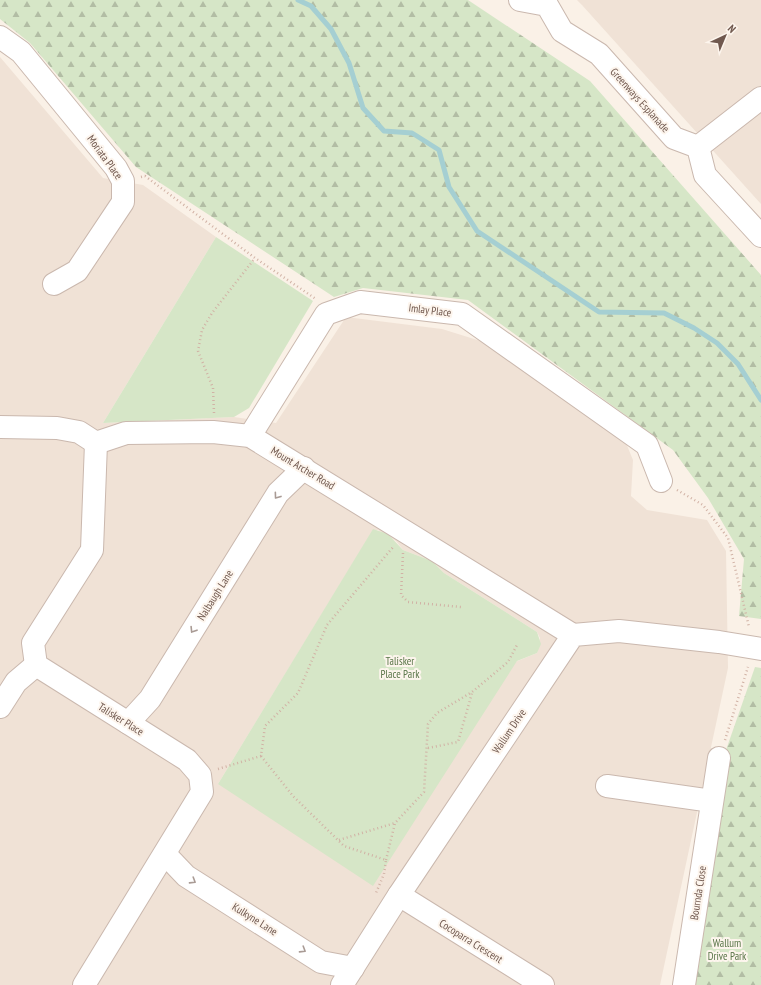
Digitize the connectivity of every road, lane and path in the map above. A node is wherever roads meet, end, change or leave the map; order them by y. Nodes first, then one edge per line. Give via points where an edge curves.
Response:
1 (520, 0) edge
2 (549, 2) edge
3 (0, 38) edge
4 (761, 98) edge
5 (698, 147) junction
6 (123, 181) junction
7 (761, 236) edge
8 (255, 258) junction
9 (54, 284) dead end
10 (326, 314) junction
11 (0, 428) edge
12 (213, 432) junction
13 (250, 436) junction
14 (96, 443) junction
15 (304, 468) junction
16 (661, 481) joint
17 (394, 546) dead end
18 (403, 553) dead end
19 (462, 608) dead end
20 (573, 635) junction
21 (518, 643) dead end
22 (758, 648) edge
23 (36, 665) junction
24 (472, 692) junction
25 (0, 707) edge
26 (128, 723) junction
27 (428, 748) junction
28 (261, 756) junction
29 (719, 758) joint
30 (200, 775) junction
31 (607, 786) dead end
32 (712, 801) junction
33 (394, 823) junction
34 (338, 840) junction
35 (165, 854) junction
36 (386, 860) junction
37 (396, 900) junction
38 (348, 976) edge
39 (84, 985) edge
40 (543, 985) edge
41 (684, 985) edge

1 - 2 street, Greenways Esplanade
2 - 5 street, Greenways Esplanade via 562,31 599,54 674,138
3 - 6 street, Moriata Place via 22,52 116,168
4 - 5 street
5 - 7 street via 706,175
6 - 8 path via 145,176
6 - 9 street, Moriata Place via 123,202 76,271
8 - 10 path via 317,300
8 - 12 path via 212,313 202,330 198,351 213,388
10 - 13 street
10 - 16 street, Imlay Place via 360,302 462,314 647,445
11 - 14 street via 57,428 79,432
12 - 13 street, Mount Archer Road
12 - 14 street, Mount Archer Road via 126,433
13 - 15 street, Mount Archer Road
14 - 23 street via 92,550 33,643
15 - 20 street, Mount Archer Road
15 -> 26 street, Nalbaugh Lane via 278,493 150,699
16 - 22 path via 703,505 728,538
17 - 28 path via 327,625 298,693 265,726
18 - 19 path via 401,595 408,602
20 - 22 street via 619,631
20 - 37 street, Wallum Drive
21 - 24 path via 508,662
22 - 29 path
23 - 25 street via 16,682
23 - 26 street, Talisker Place
24 - 27 path via 437,713 428,724
24 - 27 path via 458,742
26 - 30 street, Talisker Place via 187,760
27 - 33 path via 424,792
28 - 30 path
28 - 34 path via 293,796
29 - 32 street, Bournda Close
30 - 35 street via 202,792
31 - 32 street
32 - 41 street, Bournda Close
33 - 34 path
33 - 36 path
34 - 36 path via 344,846
35 -> 38 street, Kulkyne Lane via 186,876 321,962
35 - 39 street
36 - 37 path via 384,874 375,894
37 - 38 street, Wallum Drive
37 - 40 street, Cocoparra Crescent

